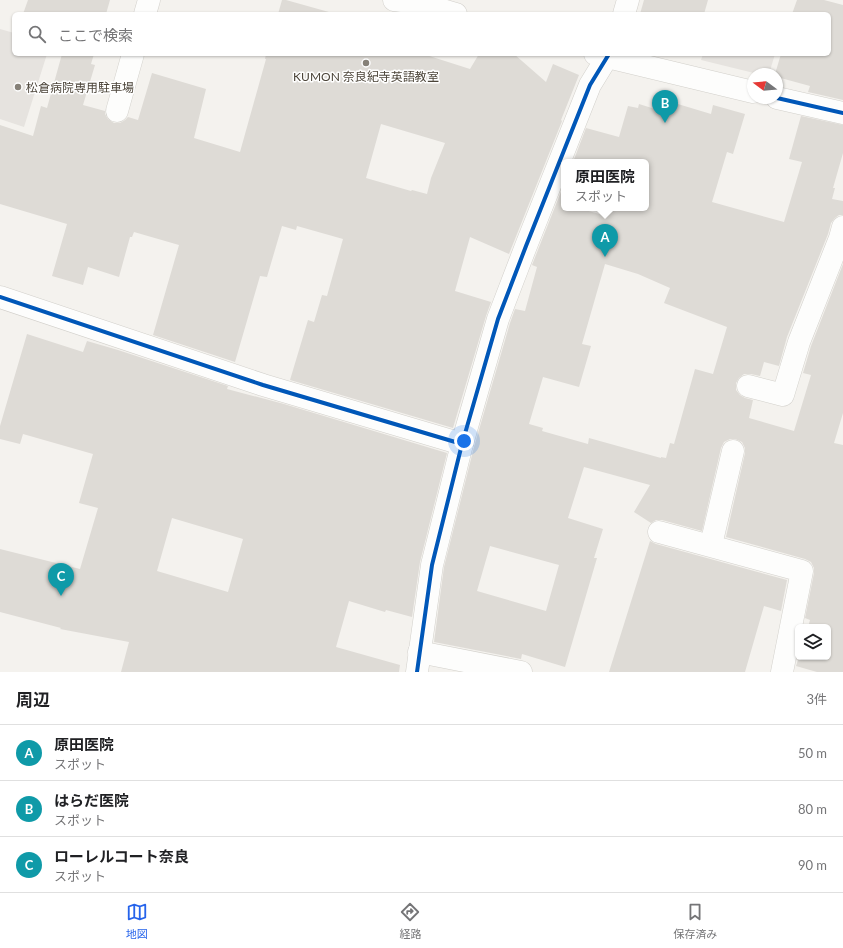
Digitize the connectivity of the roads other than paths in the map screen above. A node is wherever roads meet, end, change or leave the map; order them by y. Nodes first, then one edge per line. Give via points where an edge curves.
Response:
1 (149, 0) edge
2 (394, 0) edge
3 (628, 0) edge
4 (146, 12) edge
5 (449, 12) edge
6 (625, 12) edge
7 (132, 56) edge
8 (603, 56) edge
9 (607, 56) edge
10 (747, 91) edge
11 (783, 99) edge
12 (117, 111) dead end
13 (843, 113) edge
14 (843, 227) edge
15 (0, 297) edge
16 (748, 386) dead end
17 (462, 444) junction
18 (733, 451) dead end
19 (659, 532) dead end
20 (711, 545) junction
21 (418, 662) edge
22 (521, 672) edge
23 (782, 672) edge

1 - 4 street
2 - 5 street via 418,3
3 - 6 street
7 - 12 street
8 - 17 street via 498,319
9 - 10 street
11 - 13 street
14 - 16 street via 799,342 783,395
15 - 17 street via 263,385
17 - 21 street via 432,564
18 - 20 street
19 - 20 street
20 - 23 street via 802,571
21 - 22 street

